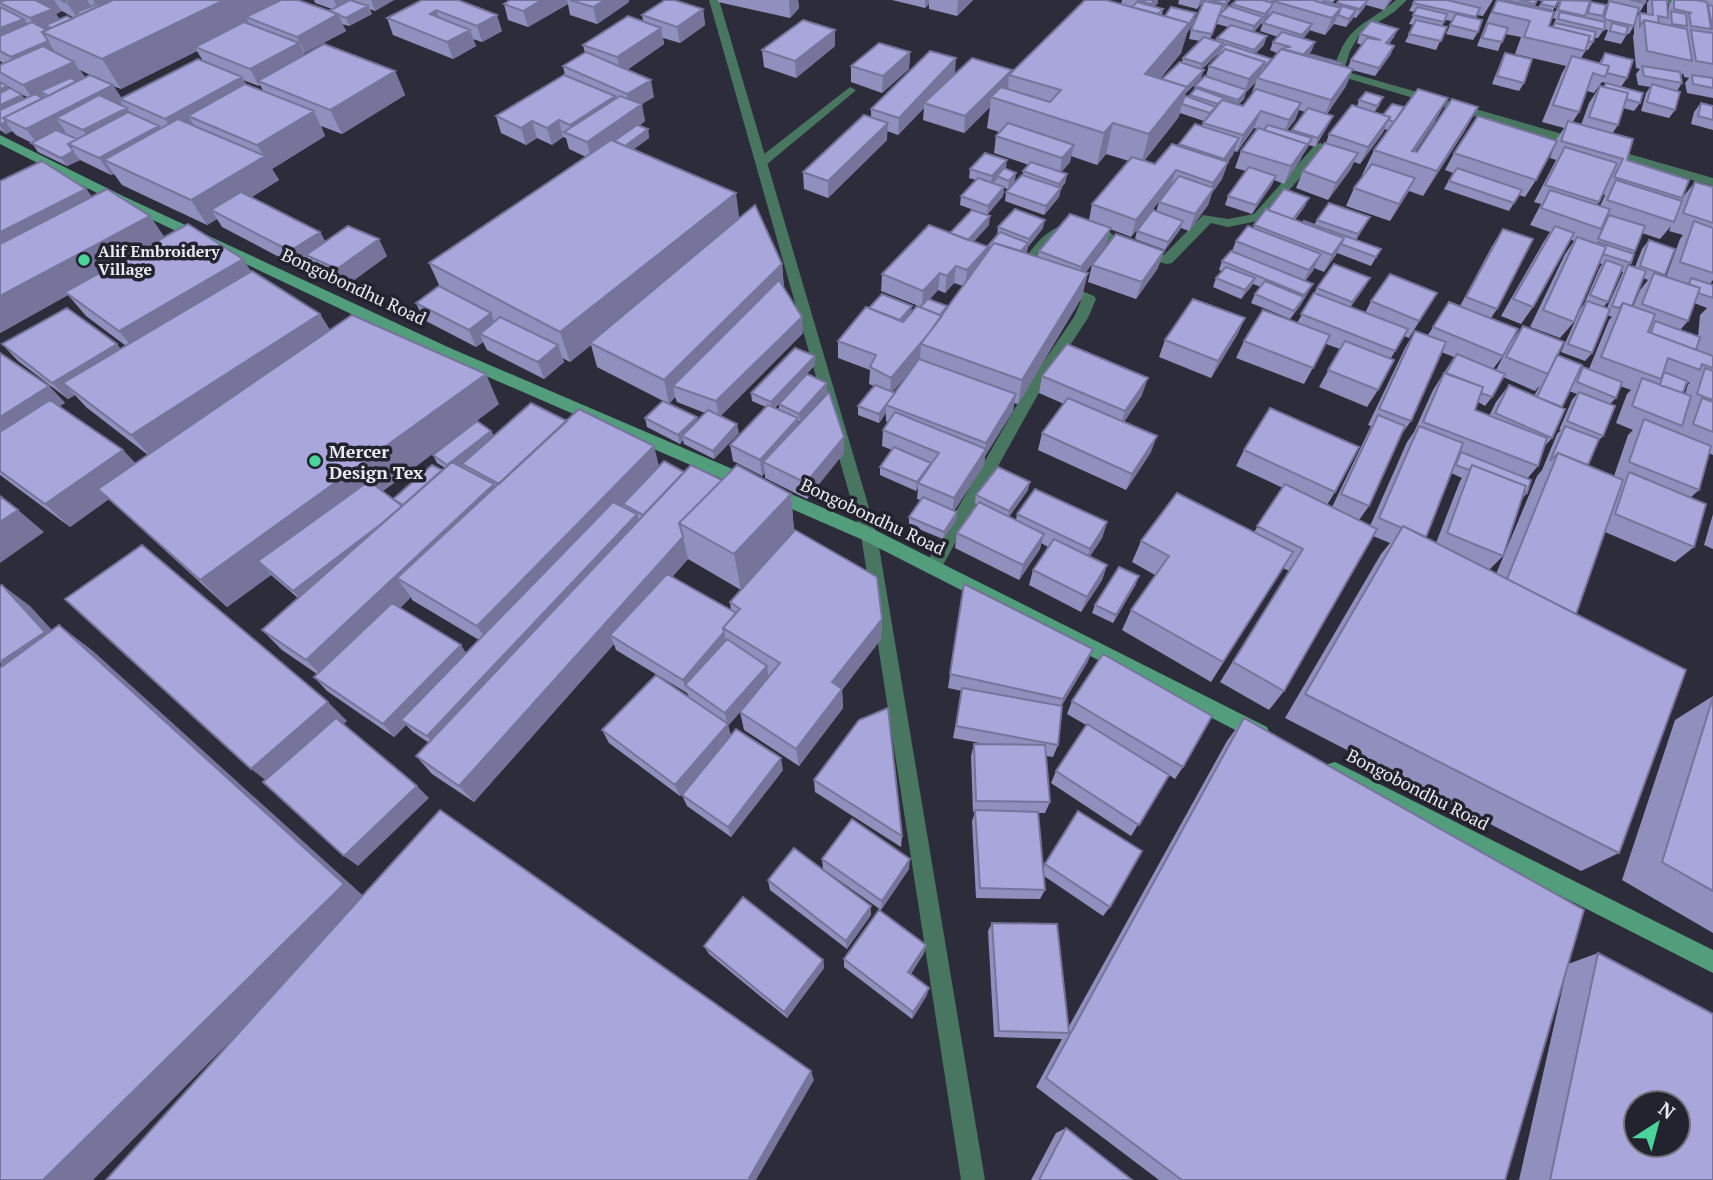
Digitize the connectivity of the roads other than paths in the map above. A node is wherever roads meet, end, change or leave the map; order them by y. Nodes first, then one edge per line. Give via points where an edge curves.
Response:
1 (714, 0) edge
2 (1402, 0) edge
3 (1655, 0) edge
4 (1713, 10) edge
5 (850, 90) dead end
6 (0, 139) edge
7 (1320, 147) edge
8 (762, 162) junction
9 (1713, 182) edge
10 (869, 535) junction
11 (933, 567) junction
12 (1280, 743) edge
13 (1317, 761) edge
14 (1713, 962) edge
15 (973, 1180) edge

1 - 8 street
2 - 9 street via 1387,14 1359,27 1346,42 1339,68 1347,75
3 - 4 street
5 - 8 street
6 - 10 street, Bongobondhu Road via 445,352
7 - 11 street via 1258,217 1228,223 1209,218 1167,260 1122,248 1098,230 1072,226 1055,233 1034,254 1022,271 1089,299
8 - 10 street
10 - 11 street, Bongobondhu Road
10 - 15 street
11 - 12 street, Bongobondhu Road
13 - 14 street, Bongobondhu Road

